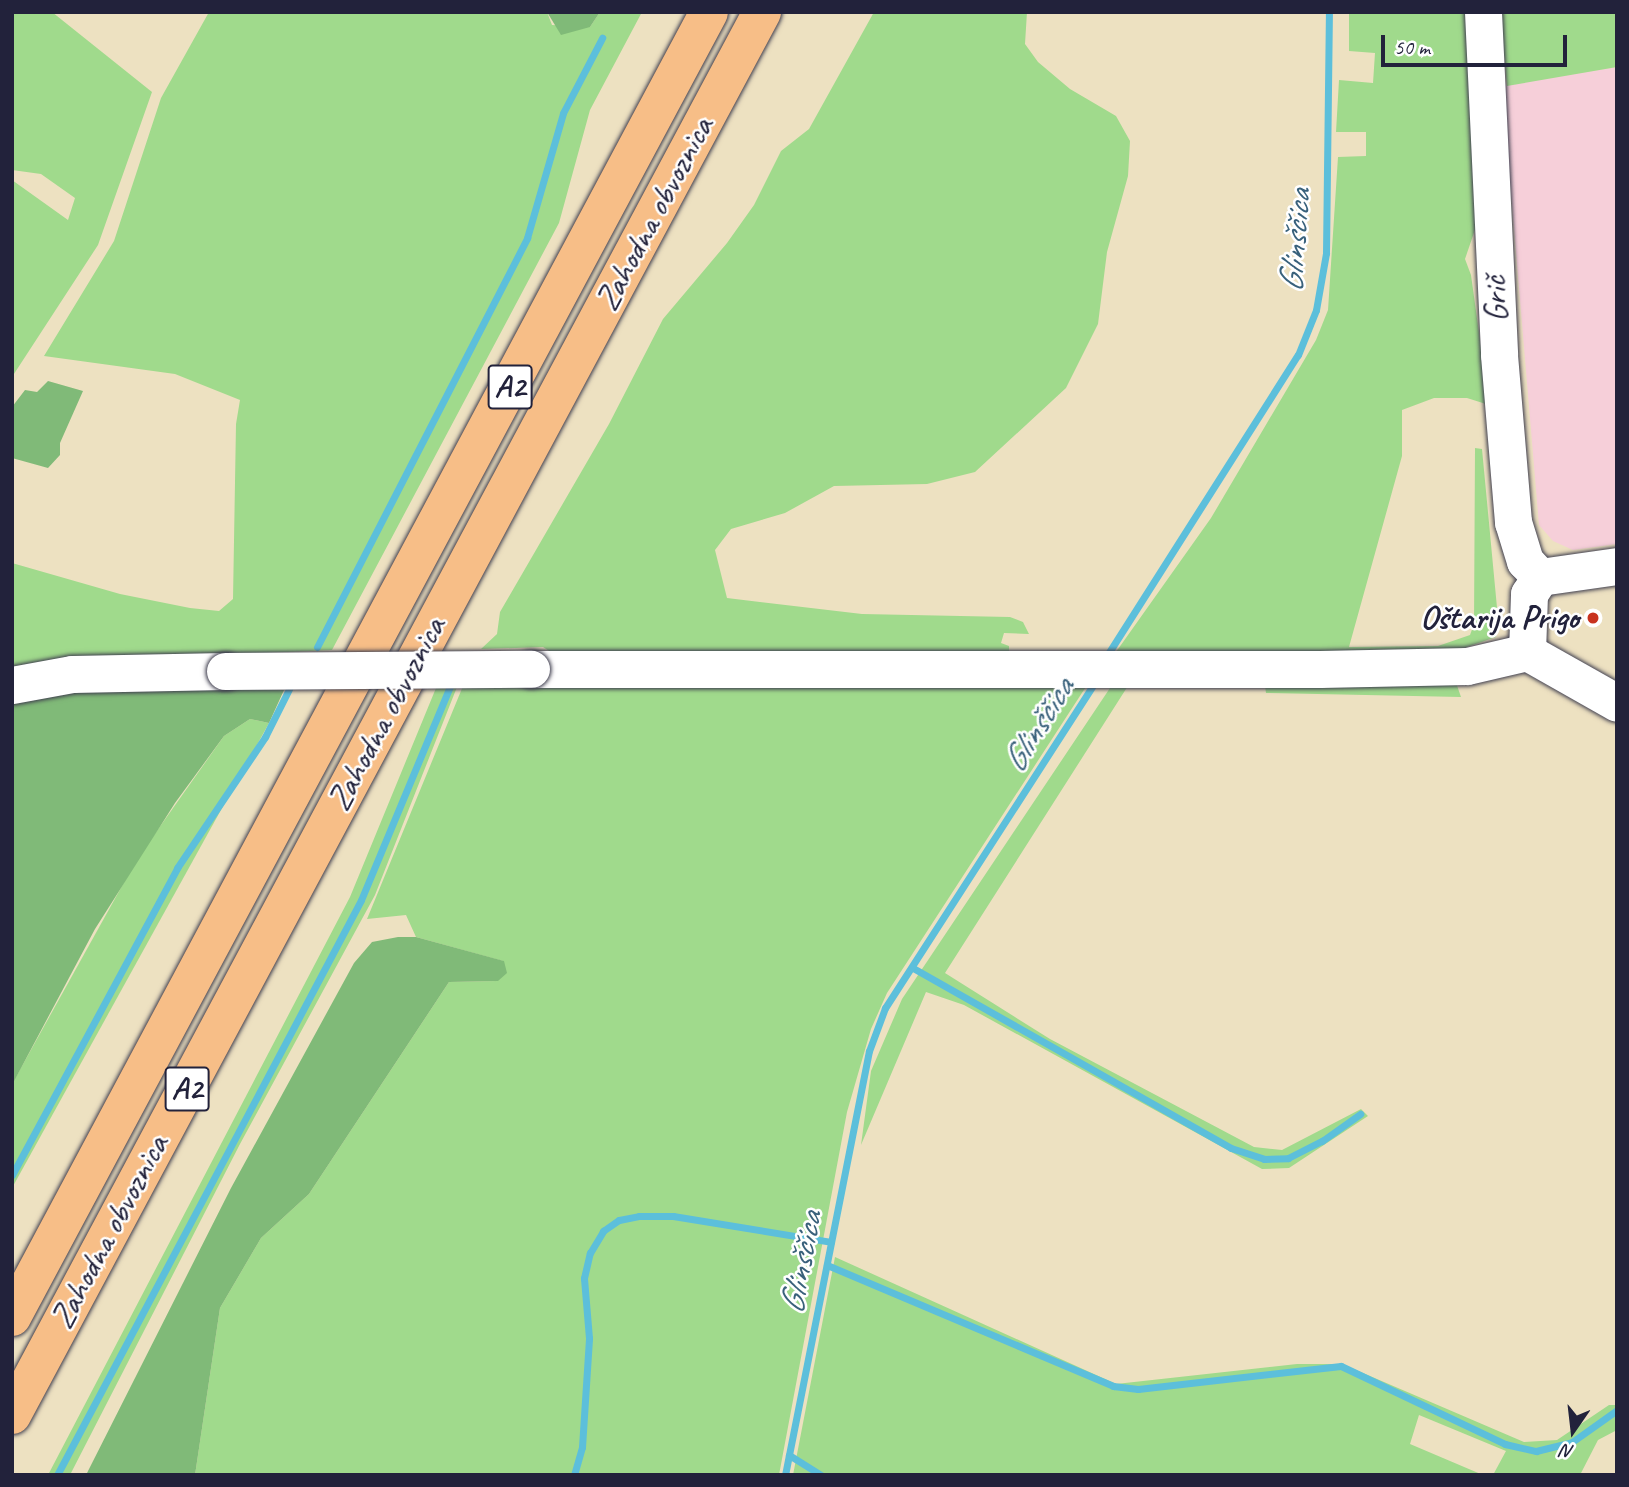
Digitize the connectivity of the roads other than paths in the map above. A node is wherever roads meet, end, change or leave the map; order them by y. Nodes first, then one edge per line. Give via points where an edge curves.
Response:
1 (709, 12) edge
2 (762, 12) edge
3 (1483, 12) edge
4 (1617, 566) edge
5 (1540, 577) junction
6 (1527, 652) junction
7 (12, 685) edge
8 (1617, 703) edge
9 (12, 1317) edge
10 (12, 1415) edge

1 - 9 highway, Zahodna obvoznica / A2
2 - 10 highway, Zahodna obvoznica / A2
3 - 5 street, Grič via 1499,355 1513,522 1525,561
4 - 5 street
5 - 6 street via 1529,594
6 - 7 street, bridge via 1467,666 225,671 72,674
6 - 8 street

